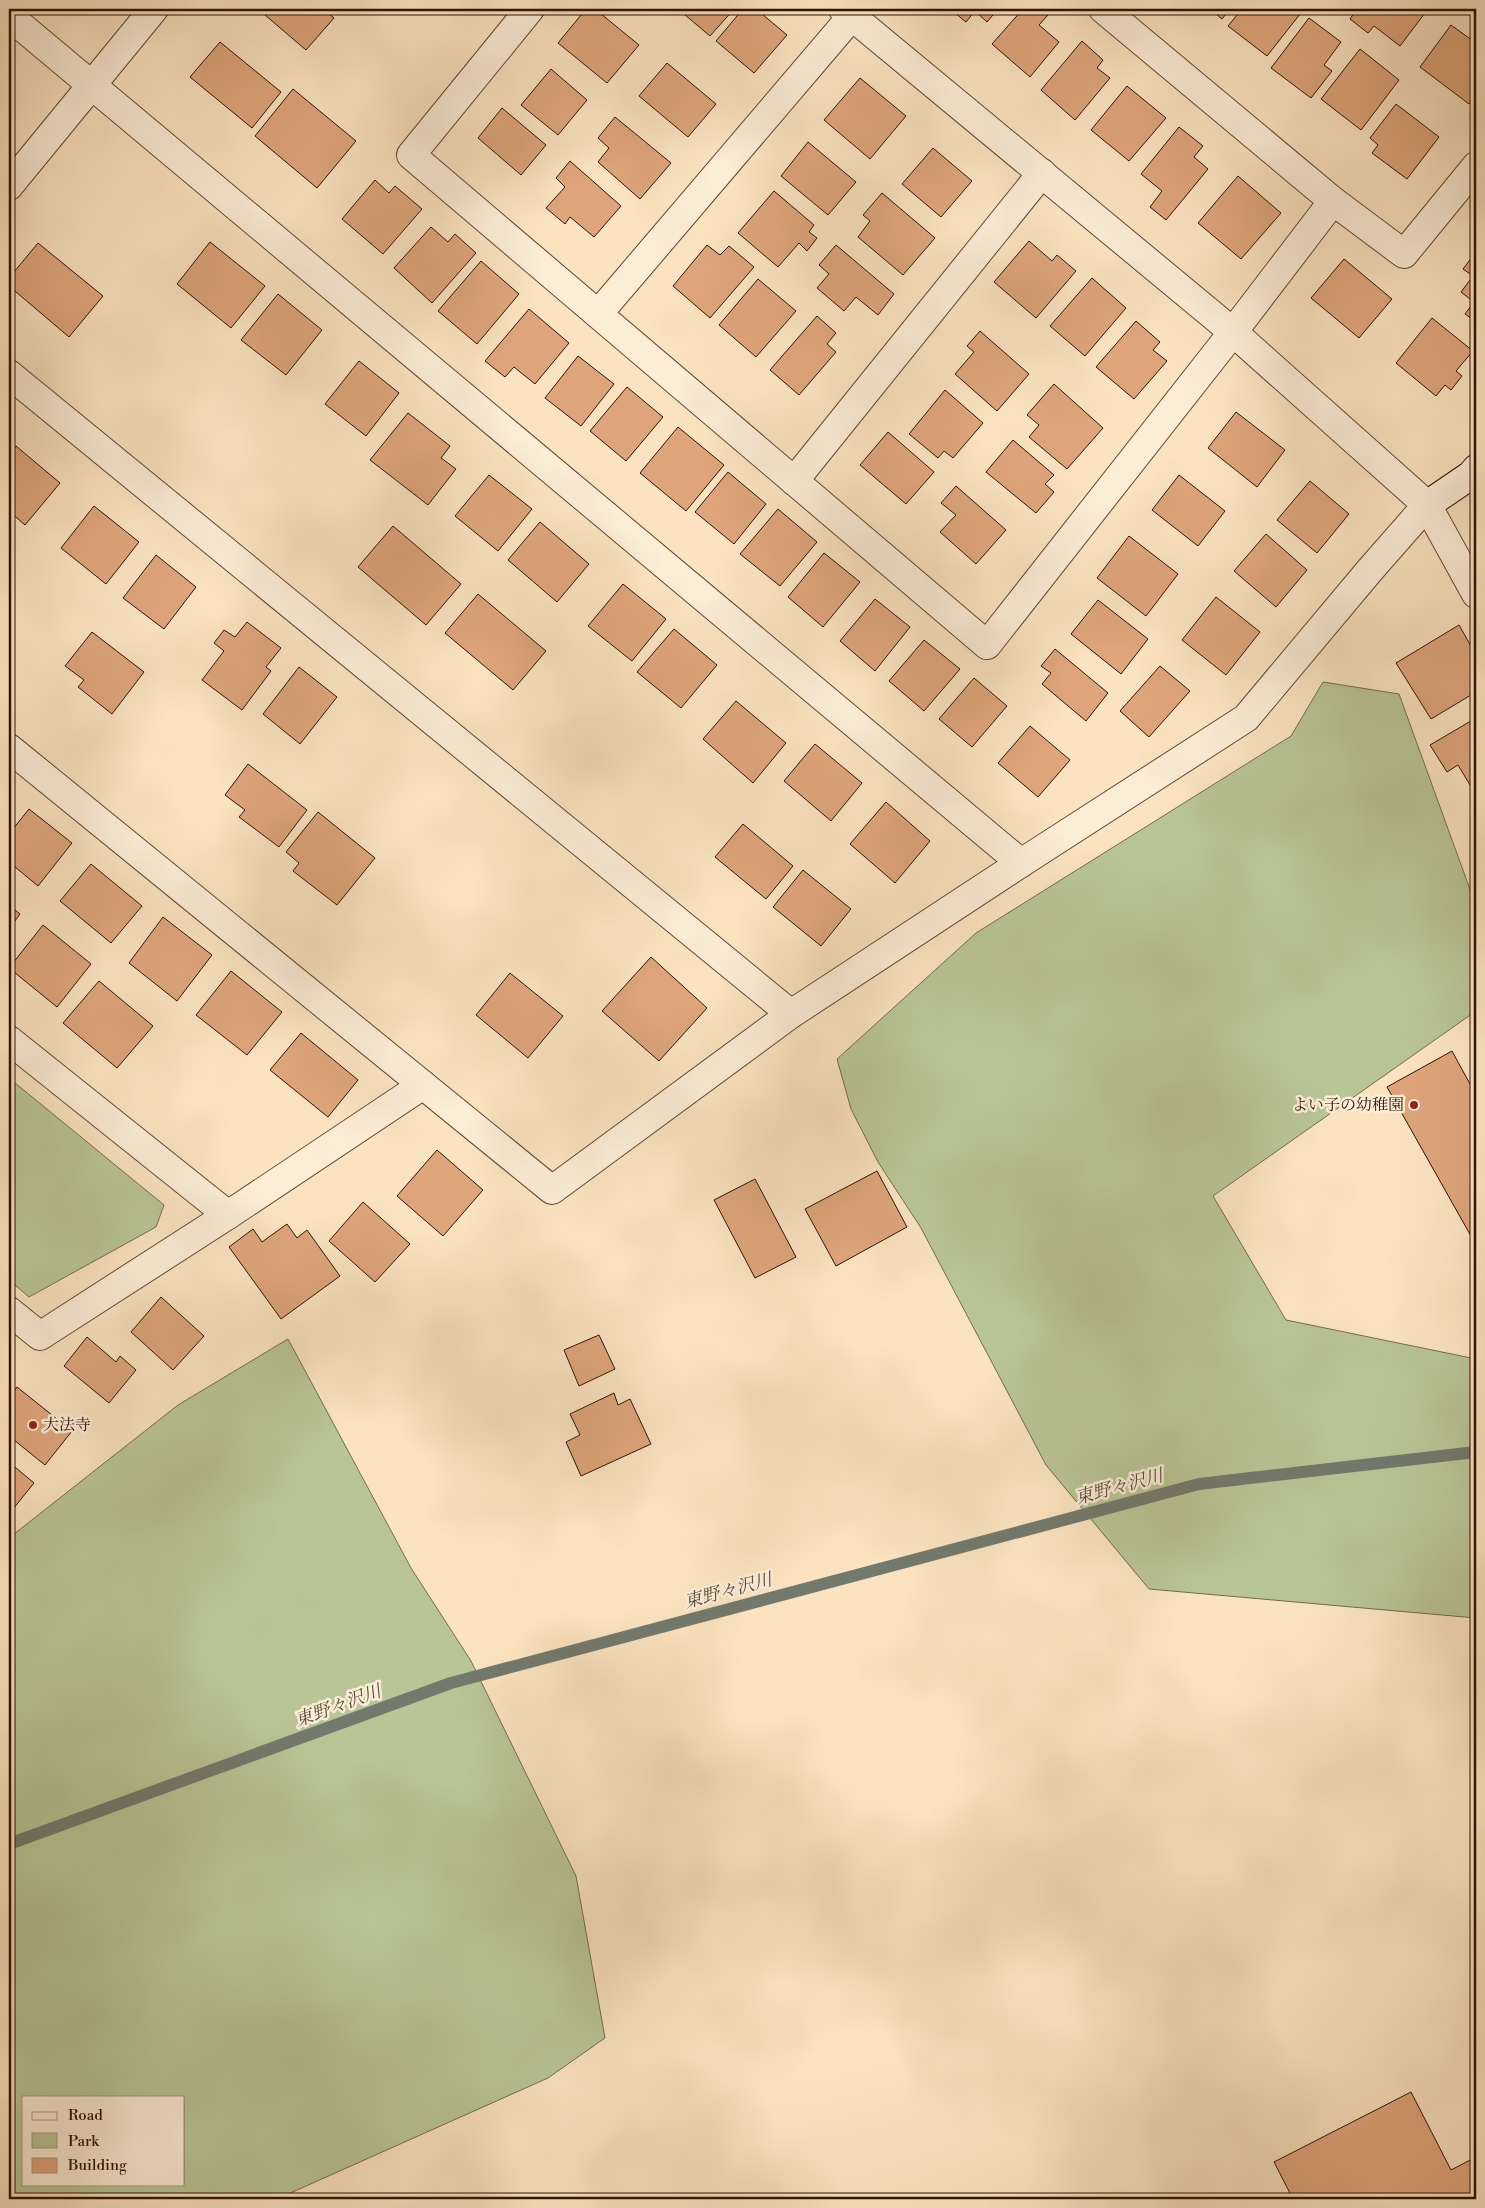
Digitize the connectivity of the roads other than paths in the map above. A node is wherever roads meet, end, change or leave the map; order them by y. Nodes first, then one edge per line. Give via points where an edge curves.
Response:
1 (154, 9) edge
2 (530, 9) edge
3 (1103, 9) edge
4 (851, 11) edge
5 (9, 16) edge
6 (91, 84) junction
7 (1476, 166) edge
8 (1042, 173) junction
9 (9, 186) edge
10 (1333, 201) junction
11 (598, 314) junction
12 (1233, 332) junction
13 (9, 374) edge
14 (1476, 469) edge
15 (794, 481) junction
16 (1427, 505) junction
17 (1476, 594) edge
18 (9, 748) edge
19 (1021, 863) junction
20 (791, 1014) junction
21 (9, 1040) edge
22 (423, 1085) junction
23 (228, 1215) junction
24 (9, 1312) edge

1 - 6 street
2 - 11 street via 411,155
3 - 10 street
4 - 8 street
4 - 11 street
5 - 6 street
6 - 9 street
6 - 19 street
7 - 10 street via 1404,254
8 - 12 street
8 - 15 street
10 - 12 street
11 - 15 street
12 - 15 street via 986,645
12 - 16 street
13 - 20 street
14 - 16 street
16 - 17 street
16 - 19 street via 1246,718
18 - 22 street
19 - 20 street
20 - 22 street via 552,1190
21 - 23 street
22 - 23 street
23 - 24 street via 40,1336

